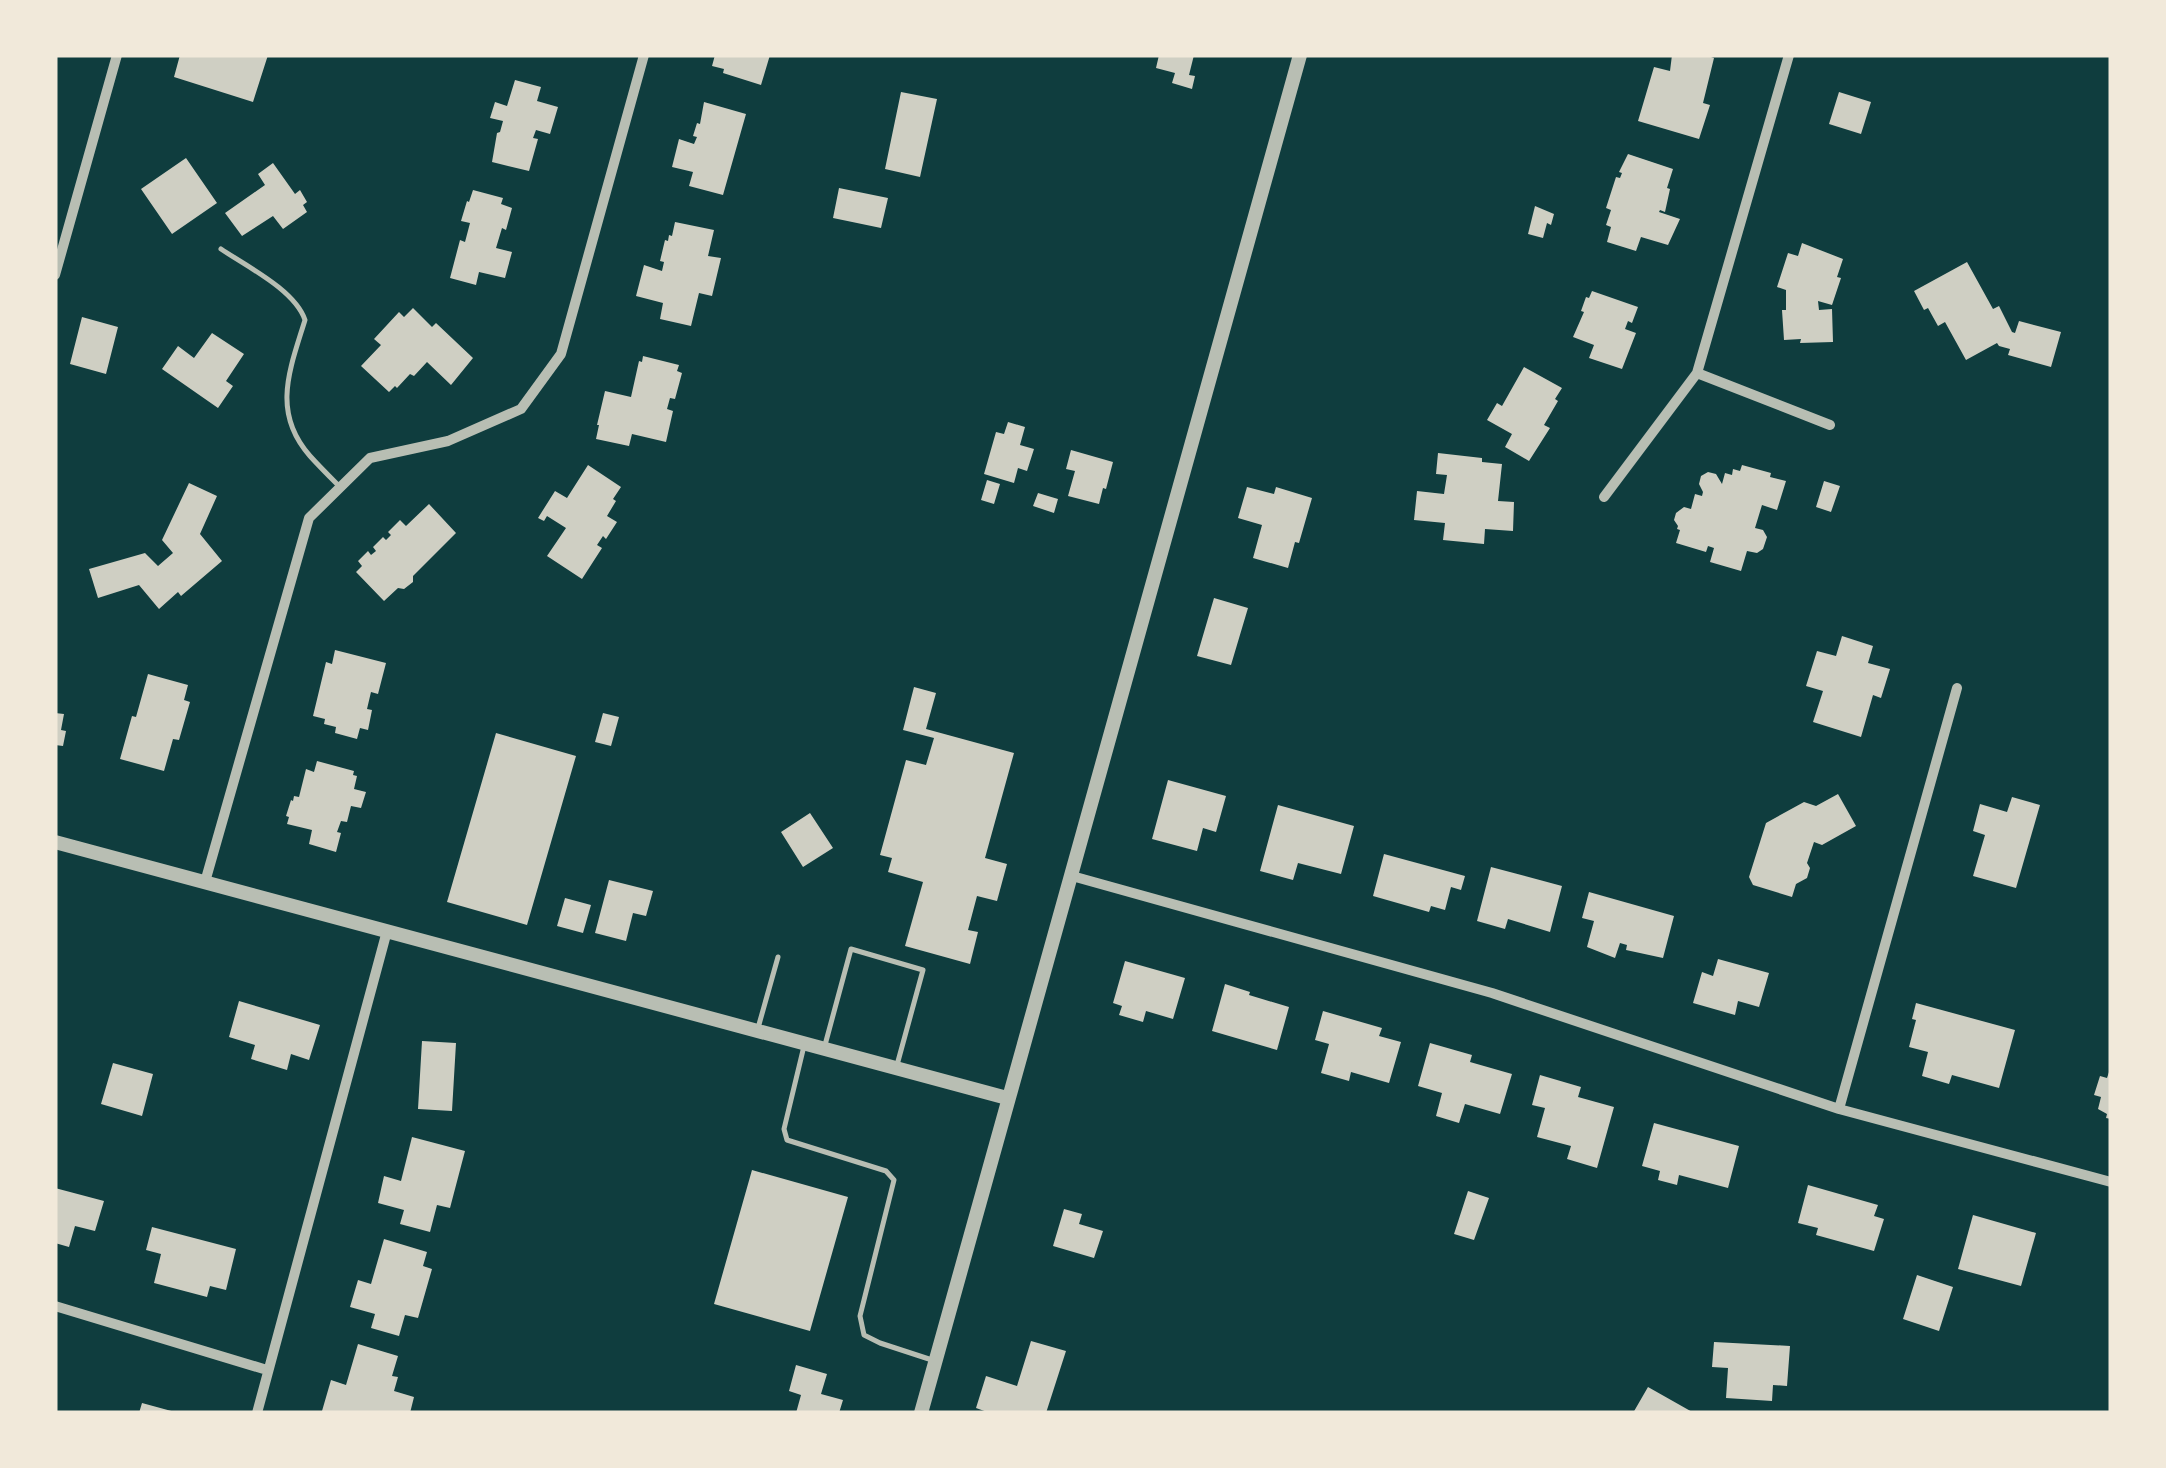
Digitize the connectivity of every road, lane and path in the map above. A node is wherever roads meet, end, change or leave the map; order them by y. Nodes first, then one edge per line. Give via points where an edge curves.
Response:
1 (117, 55) edge
2 (644, 55) edge
3 (1300, 55) edge
4 (1789, 55) edge
5 (221, 249) dead end
6 (55, 275) edge
7 (1697, 373) junction
8 (1830, 425) dead end
9 (340, 487) junction
10 (1604, 497) dead end
11 (1957, 688) dead end
12 (55, 842) edge
13 (1072, 876) junction
14 (205, 882) junction
15 (387, 931) junction
16 (778, 957) dead end
17 (757, 1030) junction
18 (805, 1044) junction
19 (824, 1048) junction
20 (896, 1068) junction
21 (1007, 1098) junction
22 (1839, 1109) junction
23 (2111, 1182) edge
24 (55, 1306) edge
25 (935, 1361) junction
26 (268, 1370) junction
27 (257, 1413) edge
28 (921, 1413) edge

1 - 6 street
2 - 9 street via 561,354 521,409 448,440 370,458
3 - 13 street
4 - 7 street
5 - 9 lane via 302,312 288,385 289,420 309,456
7 - 8 street
7 - 10 street
9 - 14 street via 309,518
11 - 22 street
12 - 14 street
13 - 21 street
13 - 22 street via 1492,993
14 - 15 street
15 - 17 street
15 - 26 street
16 - 17 lane
17 - 18 street
18 - 19 street
18 - 25 lane via 787,1140 886,1171 894,1180 860,1316 864,1335
19 - 20 street
19 - 20 lane via 850,949 923,970
20 - 21 street
21 - 25 street
22 - 23 street
24 - 26 street
25 - 28 street
26 - 27 street

